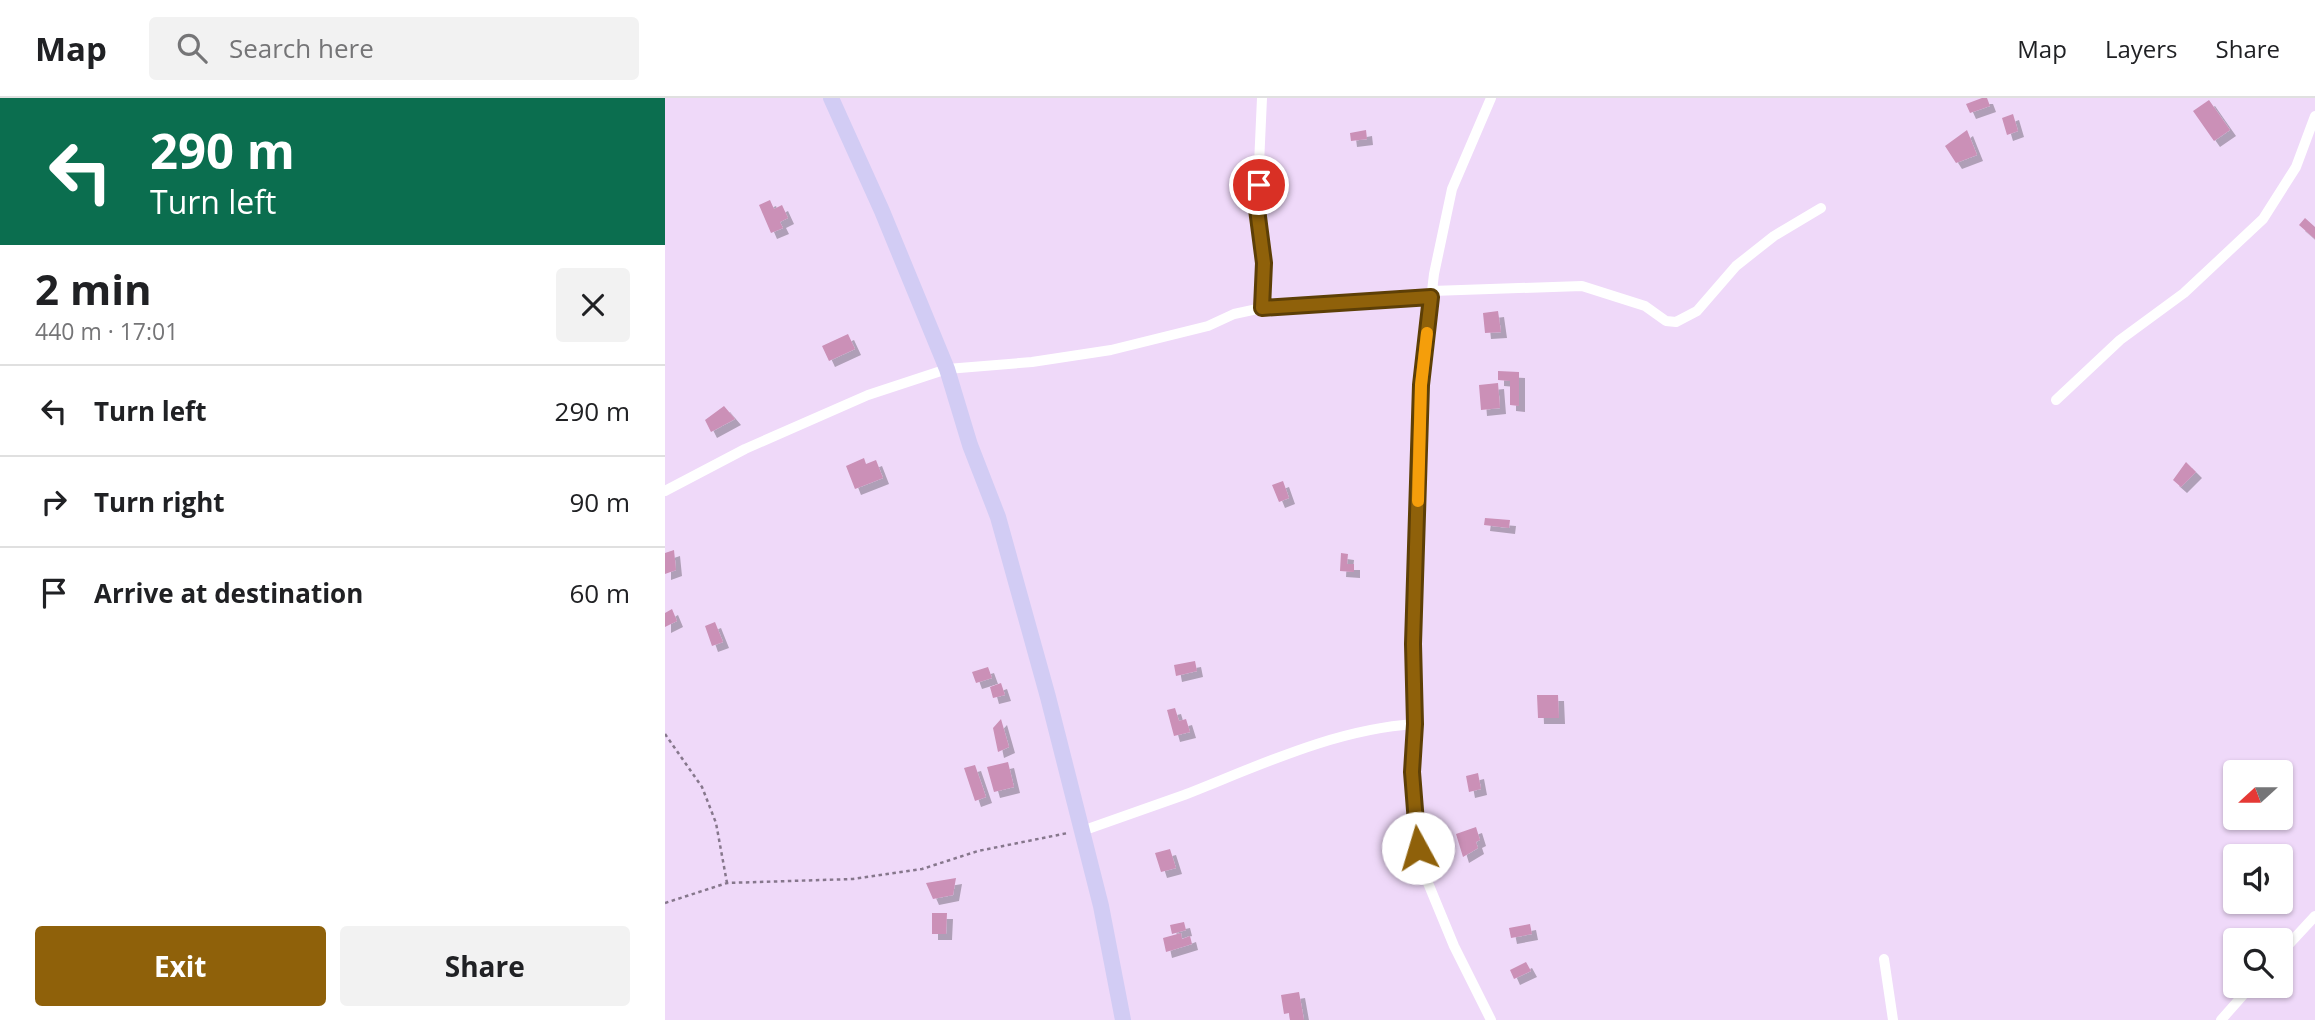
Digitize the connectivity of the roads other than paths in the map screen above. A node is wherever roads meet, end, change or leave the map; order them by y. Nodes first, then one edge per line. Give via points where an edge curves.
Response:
1 (831, 98) edge
2 (1262, 98) edge
3 (1491, 98) edge
4 (2315, 116) edge
5 (1821, 208) dead end
6 (1432, 294) junction
7 (1262, 308) junction
8 (947, 369) junction
9 (2056, 400) dead end
10 (665, 491) edge
11 (1415, 724) junction
12 (1082, 831) junction
13 (2315, 916) edge
14 (2293, 940) edge
15 (1884, 959) dead end
16 (2240, 998) edge
17 (1122, 1020) edge
18 (1491, 1020) edge
19 (1893, 1020) edge
20 (2221, 1020) edge

1 - 8 highway
2 - 7 street via 1257,209 1264,263
3 - 6 street via 1452,189
4 - 9 street via 2296,167 2263,219 2184,293 2120,340
5 - 6 street via 1735,266 1697,311 1676,322 1666,321 1645,306 1582,286
6 - 7 street
6 - 11 street via 1421,385
7 - 8 street via 1111,350
8 - 10 street via 868,394
8 - 12 highway via 998,517
11 - 12 street via 1388,726 1265,761
11 - 18 street via 1412,772 1421,866
12 - 17 highway
13 - 14 street
15 - 19 street
16 - 20 street

